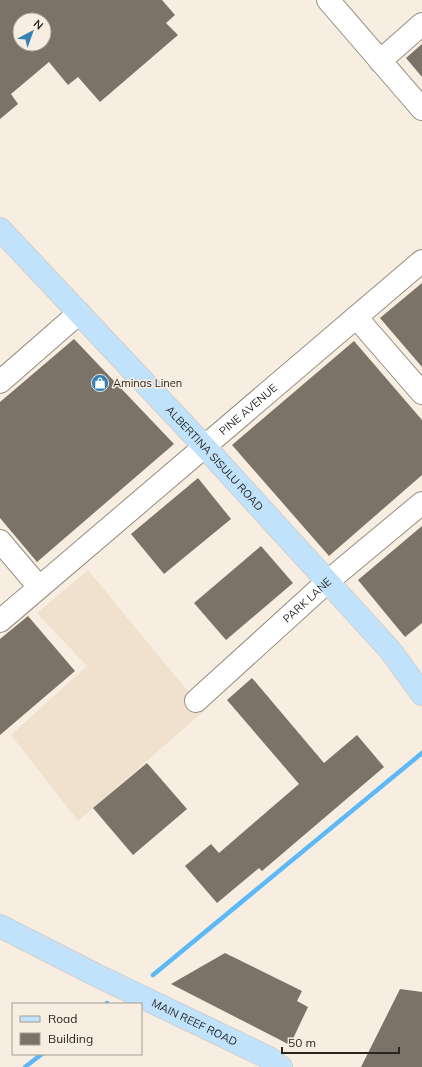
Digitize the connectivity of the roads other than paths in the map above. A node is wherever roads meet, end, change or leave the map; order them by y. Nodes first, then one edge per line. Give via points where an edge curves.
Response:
1 (328, 0) edge
2 (422, 24) edge
3 (380, 61) junction
4 (422, 109) edge
5 (0, 230) edge
6 (422, 261) edge
7 (79, 313) junction
8 (356, 317) junction
9 (0, 382) edge
10 (422, 393) edge
11 (204, 446) junction
12 (422, 503) edge
13 (0, 541) edge
14 (327, 582) junction
15 (39, 587) junction
16 (0, 621) edge
17 (422, 694) edge
18 (196, 701) dead end
19 (0, 926) edge
20 (272, 1064) edge

1 - 3 street
2 - 3 street
3 - 4 street
5 - 7 main road, ALBERTINA SISULU ROAD
6 - 8 street, PINE AVENUE
7 - 9 street
7 - 11 main road, ALBERTINA SISULU ROAD
8 - 10 street
8 - 11 street, PINE AVENUE
11 - 14 main road, ALBERTINA SISULU ROAD
11 - 15 street, PINE AVENUE
12 - 14 street, PARK LANE
13 - 15 street
14 - 17 main road, ALBERTINA SISULU ROAD via 390,650
14 - 18 street, PARK LANE
15 - 16 street, PINE AVENUE
19 - 20 main road, MAIN REEF ROAD

